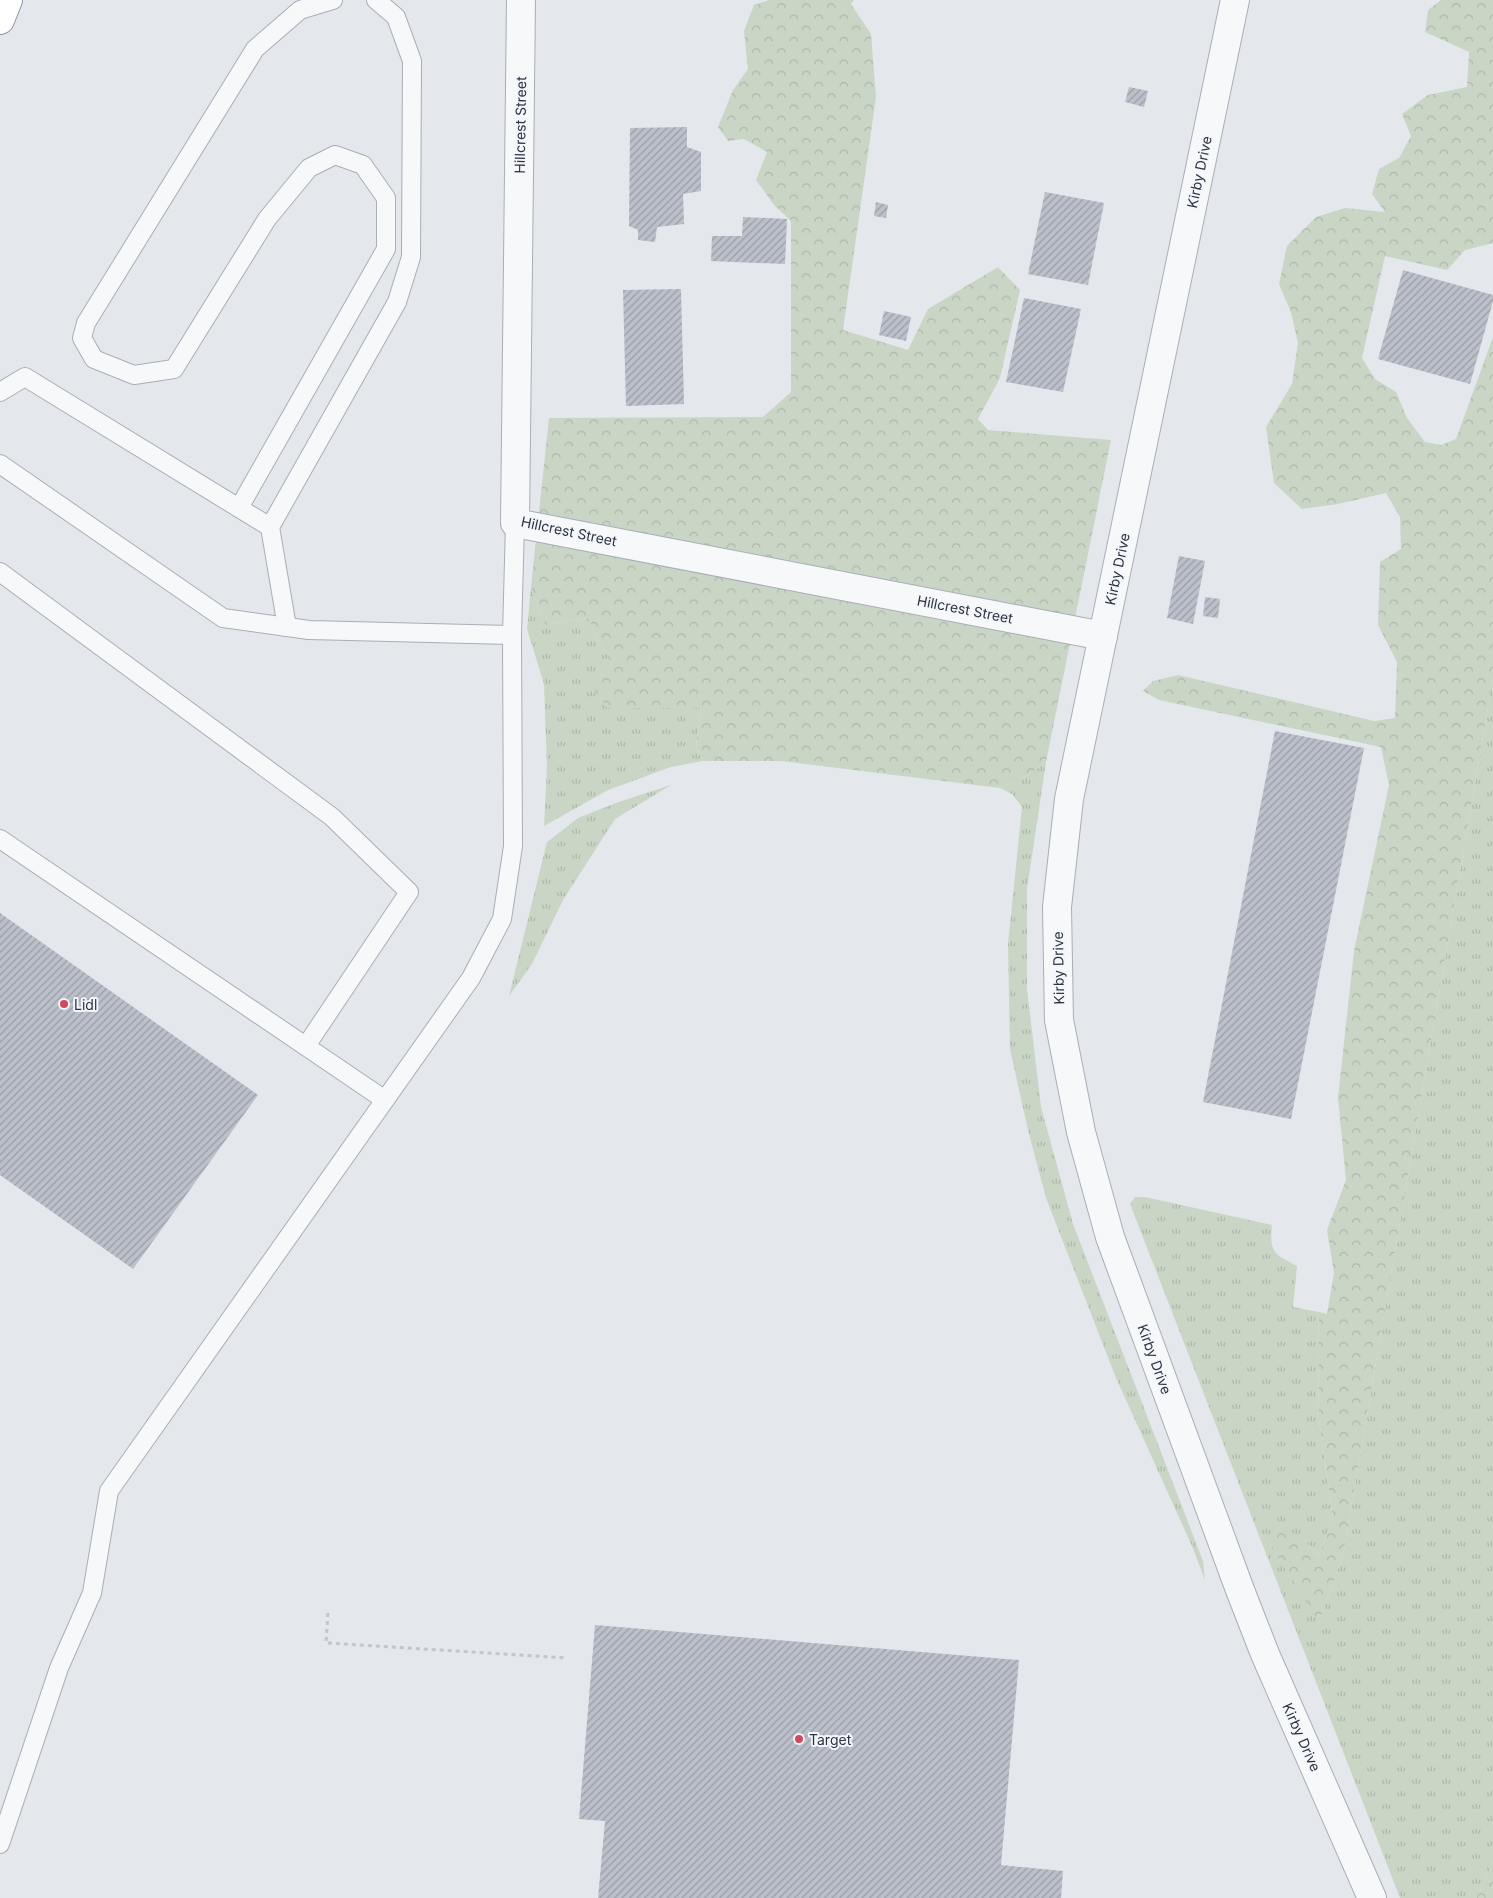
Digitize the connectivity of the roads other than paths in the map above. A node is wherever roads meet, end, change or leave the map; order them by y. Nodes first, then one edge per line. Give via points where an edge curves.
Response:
1 (8, 0) edge
2 (332, 0) edge
3 (376, 0) edge
4 (521, 0) edge
5 (1235, 0) edge
6 (0, 20) edge
7 (0, 392) edge
8 (0, 464) edge
9 (239, 508) junction
10 (515, 522) junction
11 (270, 527) junction
12 (0, 572) edge
13 (287, 627) junction
14 (512, 635) junction
15 (1103, 636) junction
16 (0, 839) edge
17 (306, 1046) junction
18 (385, 1100) junction
19 (0, 1844) edge
20 (1372, 1898) edge

1 - 6 highway
2 - 9 lane via 300,10 255,49 86,323 82,338 94,359 134,375 174,369 267,219 309,168 334,155 363,165 386,198 386,249
3 - 11 lane via 396,17 412,62 411,257 398,302
4 - 10 street, Hillcrest Street
5 - 15 street, Kirby Drive
7 - 9 lane via 25,378
8 - 13 lane via 223,618
9 - 11 lane
10 - 14 lane
10 - 15 street, Hillcrest Street
11 - 13 lane
12 - 17 lane via 332,817 409,892
13 - 14 lane
14 - 18 lane via 514,846 502,919 471,978
15 - 20 street, Kirby Drive via 1069,800 1057,907 1059,1020 1081,1132 1110,1237 1240,1590
16 - 17 lane
17 - 18 lane
18 - 19 lane via 109,1491 92,1593 58,1668

